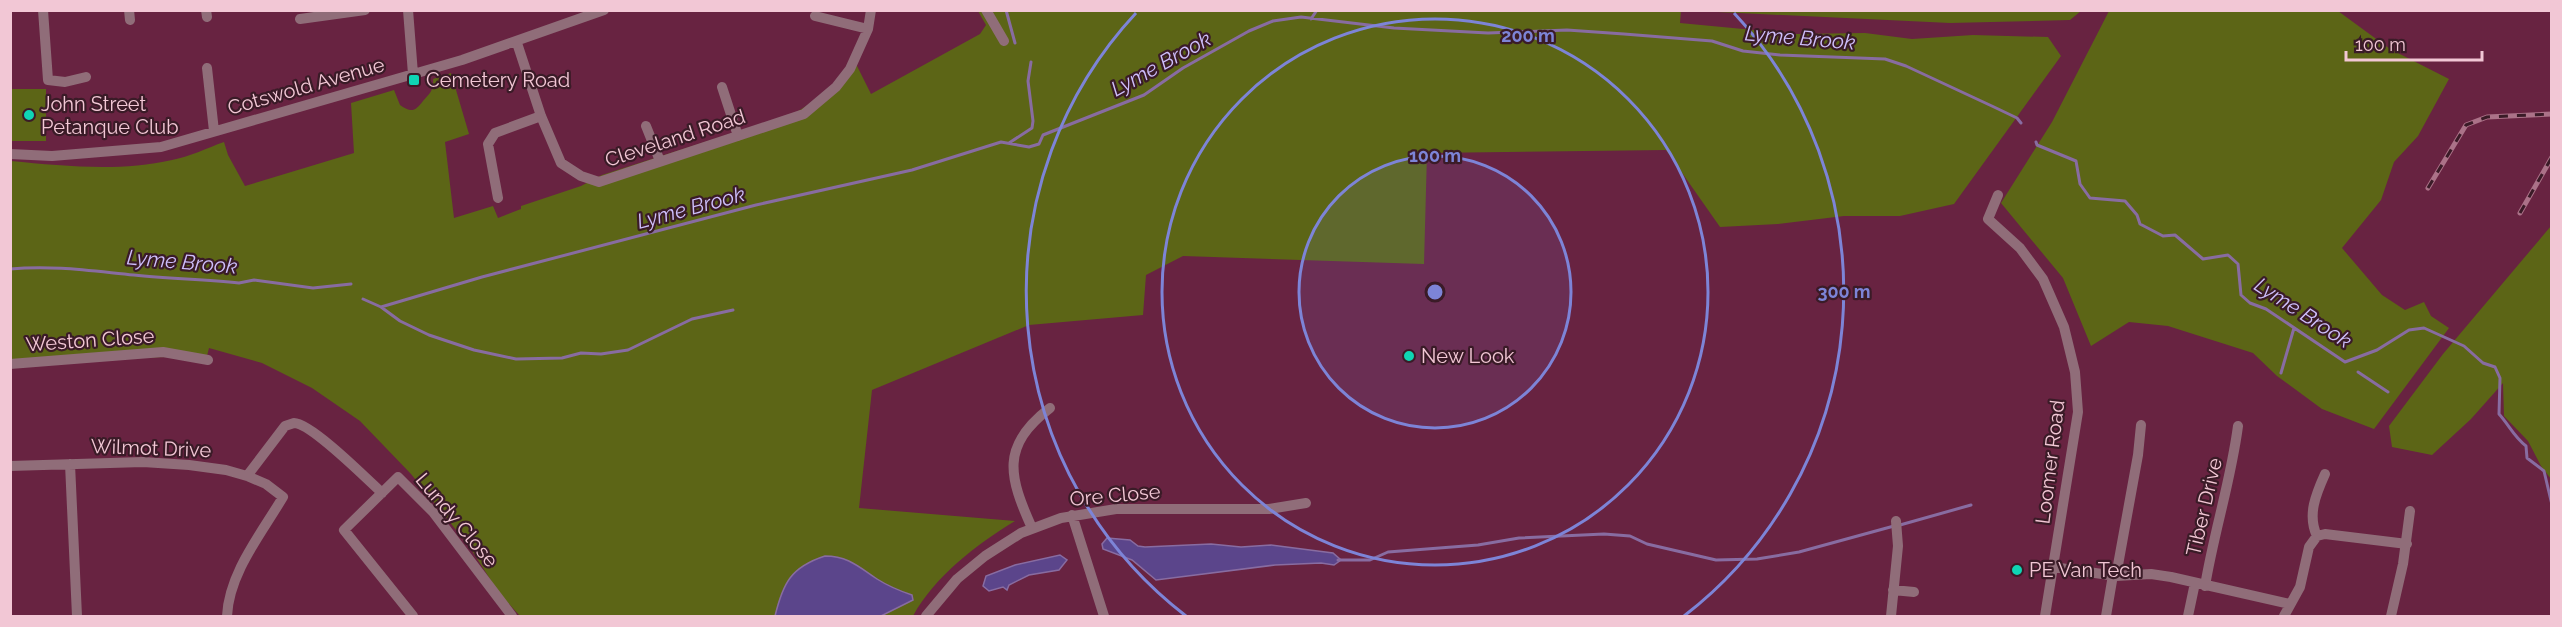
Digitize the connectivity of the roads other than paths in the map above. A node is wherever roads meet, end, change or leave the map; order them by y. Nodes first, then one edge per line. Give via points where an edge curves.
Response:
1 (44, 10) edge
2 (365, 10) edge
3 (408, 10) edge
4 (604, 10) edge
5 (871, 10) edge
6 (986, 10) edge
7 (340, 12) edge
8 (815, 16) dead end
9 (300, 19) dead end
10 (868, 29) junction
11 (1004, 41) dead end
12 (517, 43) junction
13 (207, 68) dead end
14 (413, 74) junction
15 (86, 77) dead end
16 (722, 87) dead end
17 (541, 116) junction
18 (646, 126) dead end
19 (214, 131) junction
20 (738, 136) junction
21 (10, 154) edge
22 (660, 161) junction
23 (1998, 195) dead end
24 (498, 198) dead end
25 (208, 360) dead end
26 (10, 364) edge
27 (1050, 408) dead end
28 (2144, 431) dead end
29 (2241, 433) dead end
30 (70, 464) junction
31 (10, 465) edge
32 (247, 476) junction
33 (2325, 481) dead end
34 (382, 493) junction
35 (1306, 503) dead end
36 (2410, 511) dead end
37 (1072, 515) junction
38 (1896, 521) dead end
39 (1032, 528) junction
40 (2318, 536) junction
41 (2407, 544) junction
42 (2053, 567) junction
43 (2115, 575) junction
44 (2200, 584) junction
45 (1893, 590) junction
46 (1914, 592) dead end
47 (2290, 604) junction
48 (77, 616) edge
49 (227, 616) edge
50 (414, 616) edge
51 (512, 616) edge
52 (926, 616) edge
53 (1104, 616) edge
54 (1892, 616) edge
55 (2045, 616) edge
56 (2106, 616) edge
57 (2188, 616) edge
58 (2283, 616) edge
59 (2391, 616) edge

1 - 15 street via 48,80 65,82
2 - 7 street
3 - 14 street
4 - 12 street, Cotswold Avenue
5 - 10 street, Cleveland Road
6 - 11 street
7 - 9 street
8 - 10 street
10 - 20 street, Cleveland Road via 850,69 836,87 804,114
12 - 14 street, Cotswold Avenue
12 - 17 street, Cleveland Road
13 - 19 street
14 - 19 street, Cotswold Avenue
16 - 20 street
17 - 22 street, Cleveland Road via 561,162 581,176 599,182
17 - 24 street via 495,133 488,144
18 - 22 street
19 - 21 street, Cotswold Avenue via 161,147 52,156
20 - 22 street, Cleveland Road
23 - 42 street, Loomer Road via 1988,219 2020,248 2043,279 2064,327 2075,372 2078,412
25 - 26 street, Weston Close via 163,352
27 - 39 street via 1020,439 1013,463 1015,487
28 - 43 street
29 - 44 street, Tiber Drive
30 - 31 street, Wilmot Drive
30 - 32 street, Wilmot Drive via 189,465
30 - 48 street
32 - 34 street via 285,426 294,423 331,446
32 - 49 street, Wilmot Drive via 283,497 234,580
33 - 40 street via 2312,515
34 - 50 street, Lundy Close via 344,530
34 - 51 street, Lundy Close via 398,477 414,492
35 - 37 street, Ore Close via 1269,509 1116,509
36 - 41 street
37 - 39 street, Ore Close
37 - 53 street
38 - 45 street via 1898,546
39 - 52 street, Ore Close via 985,556 957,579
40 - 41 street
40 - 47 street via 2309,547 2305,573
41 - 59 street
42 - 43 street
42 - 55 street, Loomer Road
43 - 44 street via 2151,574
43 - 56 street
44 - 47 street
44 - 57 street, Tiber Drive
45 - 46 street
45 - 54 street
47 - 58 street

